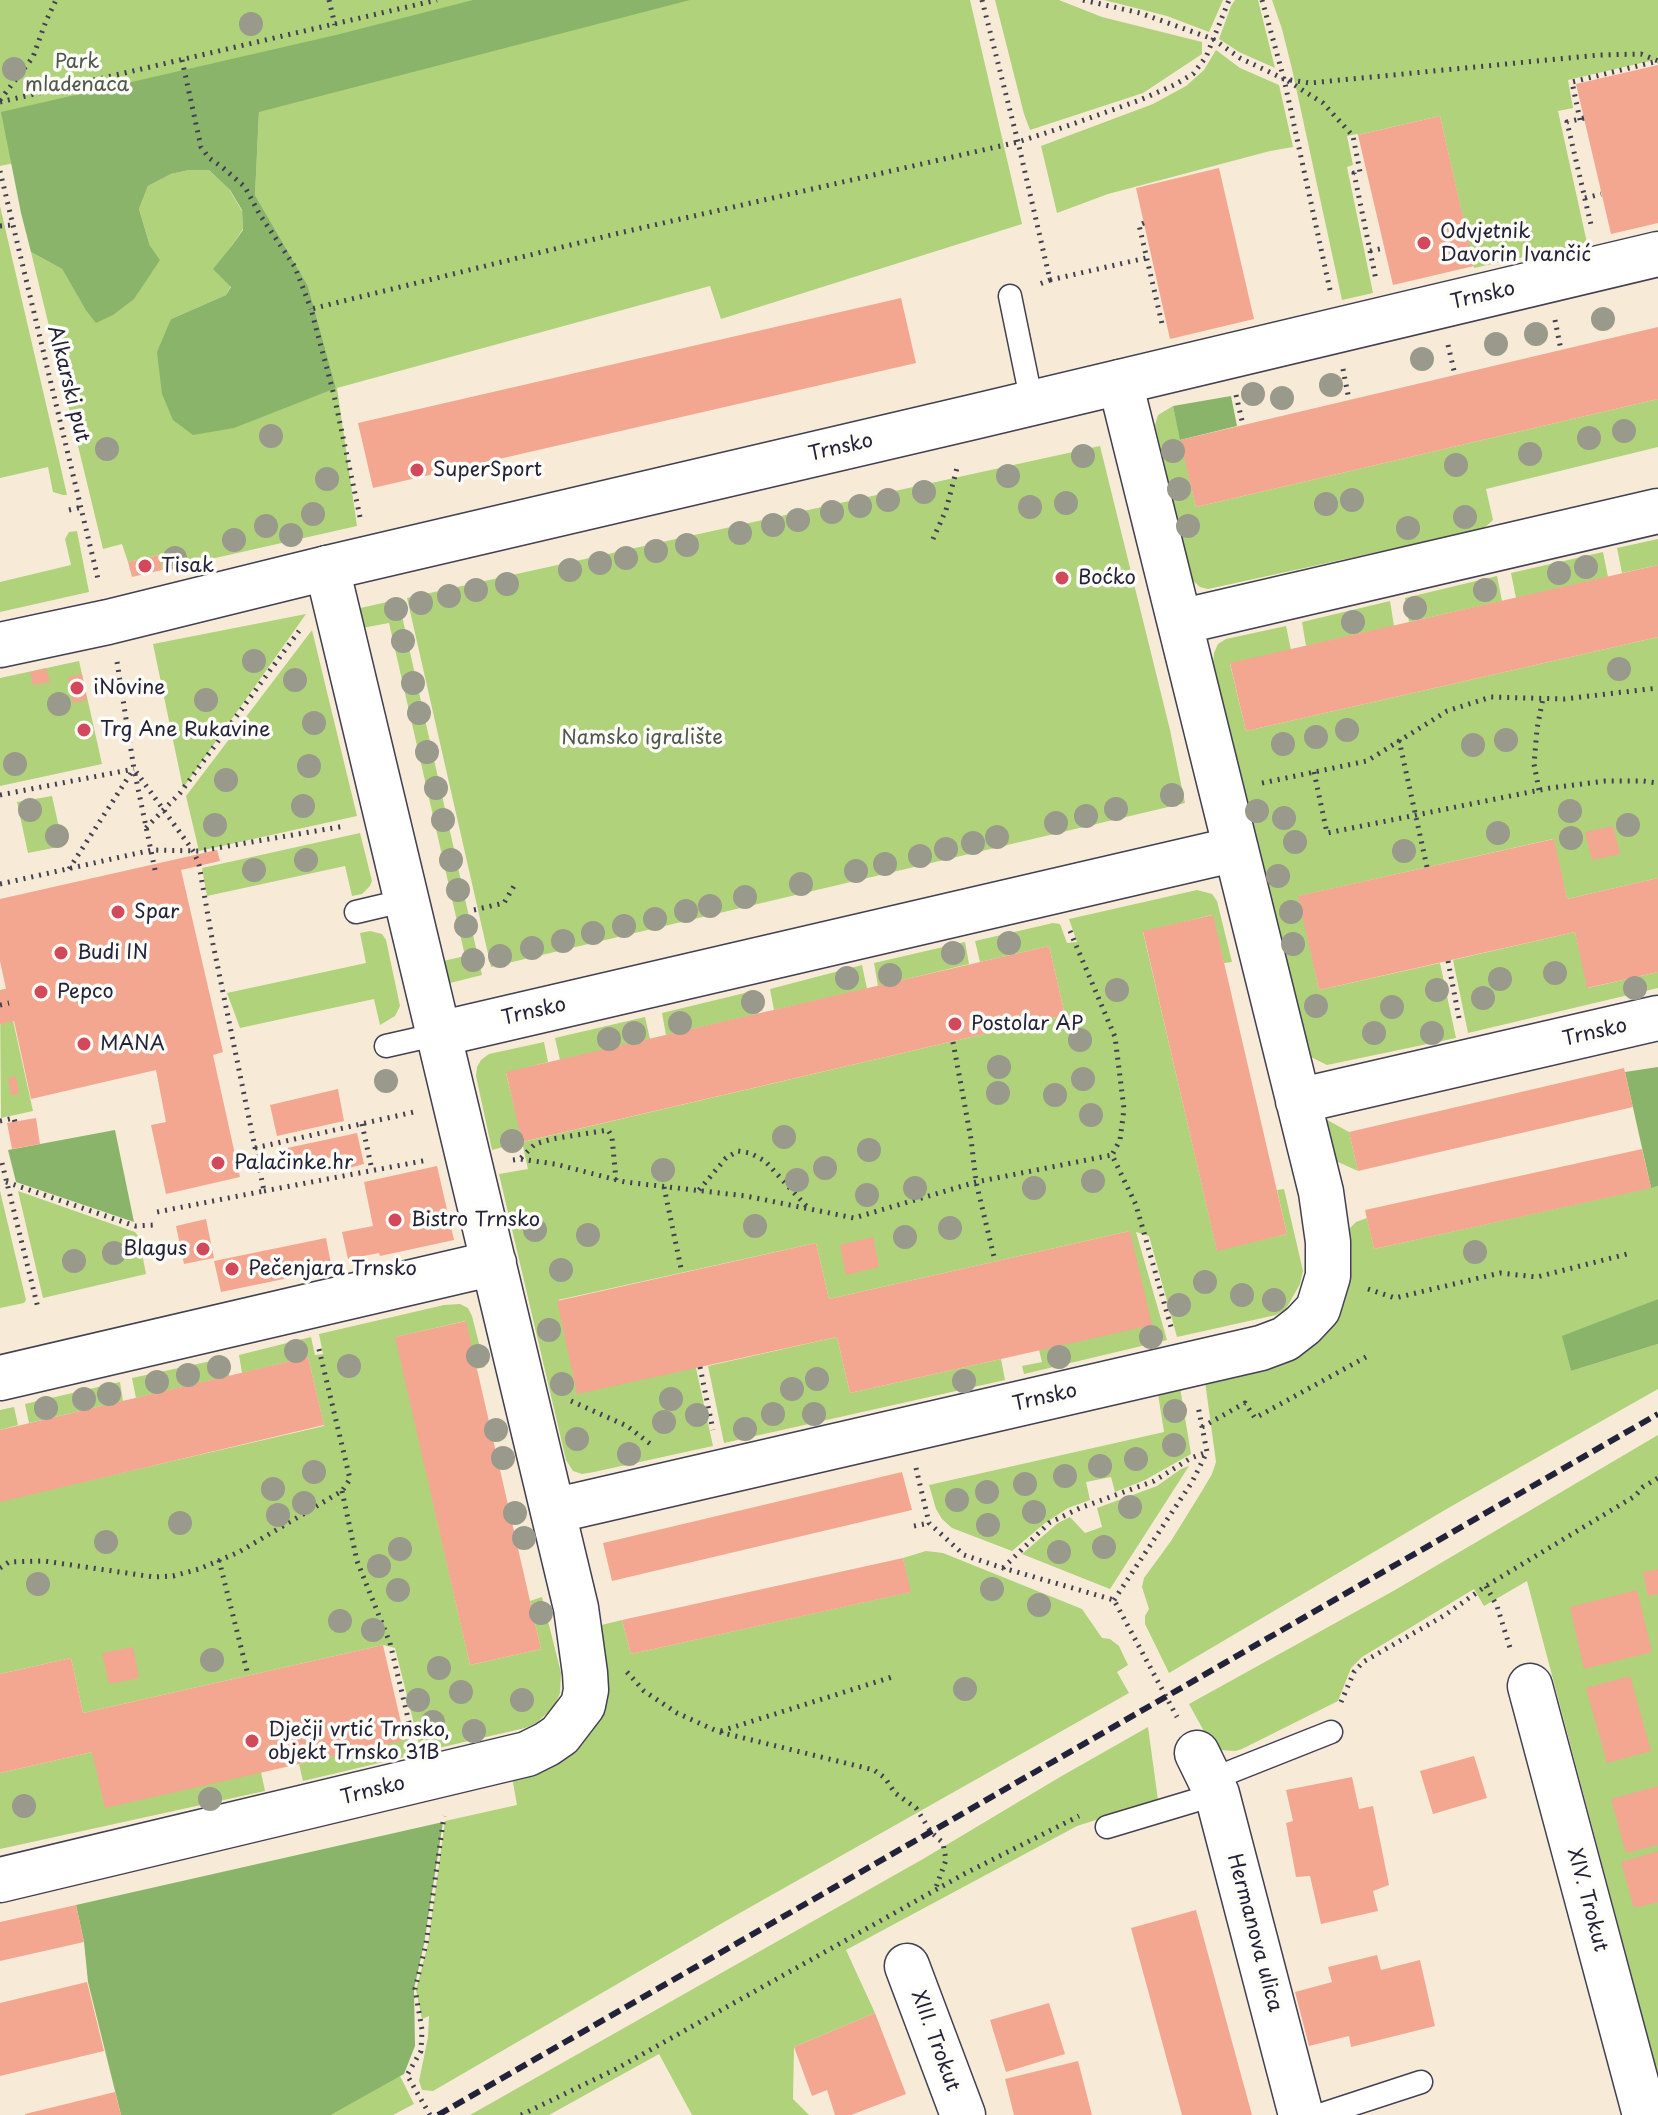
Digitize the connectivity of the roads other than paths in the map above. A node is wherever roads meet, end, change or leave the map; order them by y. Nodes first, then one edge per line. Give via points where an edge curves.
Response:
1 (1658, 254) edge
2 (1010, 296) road end
3 (1120, 382) junction
4 (1032, 403) junction
5 (1658, 511) edge
6 (327, 568) junction
7 (1180, 622) junction
8 (0, 645) edge
9 (1236, 849) junction
10 (407, 900) junction
11 (356, 912) dead end
12 (1658, 1018) edge
13 (439, 1034) junction
14 (386, 1046) dead end
15 (1298, 1101) junction
16 (494, 1263) junction
17 (0, 1378) edge
18 (553, 1511) junction
19 (1530, 1686) dead end
20 (1331, 1732) road end
21 (1208, 1776) junction
22 (1099, 1819) road end
23 (0, 1880) edge
24 (907, 1966) dead end
25 (1421, 2082) dead end
26 (963, 2115) edge
27 (1301, 2115) edge
28 (1320, 2115) edge
29 (1645, 2115) edge

1 - 3 street, Trnsko
2 - 4 lane
3 - 4 street, Trnsko
3 - 7 street, Trnsko
4 - 6 street, Trnsko
5 - 7 street
6 - 8 street, Trnsko
6 - 10 street, Trnsko
7 - 9 street, Trnsko
9 - 13 street, Trnsko
9 - 15 street, Trnsko
10 - 11 lane
10 - 13 street, Trnsko
12 - 15 street, Trnsko
13 - 14 lane
13 - 16 street, Trnsko
15 - 18 street, Trnsko via 1321,1192 1328,1276 1318,1309 1285,1339
16 - 17 street
16 - 18 street, Trnsko
18 - 23 street, Trnsko via 580,1630 586,1690 583,1705 547,1744 527,1754 425,1760
19 - 29 street, XIV. Trokut
20 - 21 lane
21 - 22 lane
21 - 27 street, Hermanova ulica
24 - 26 street, XIII. Trokut
25 - 28 lane

